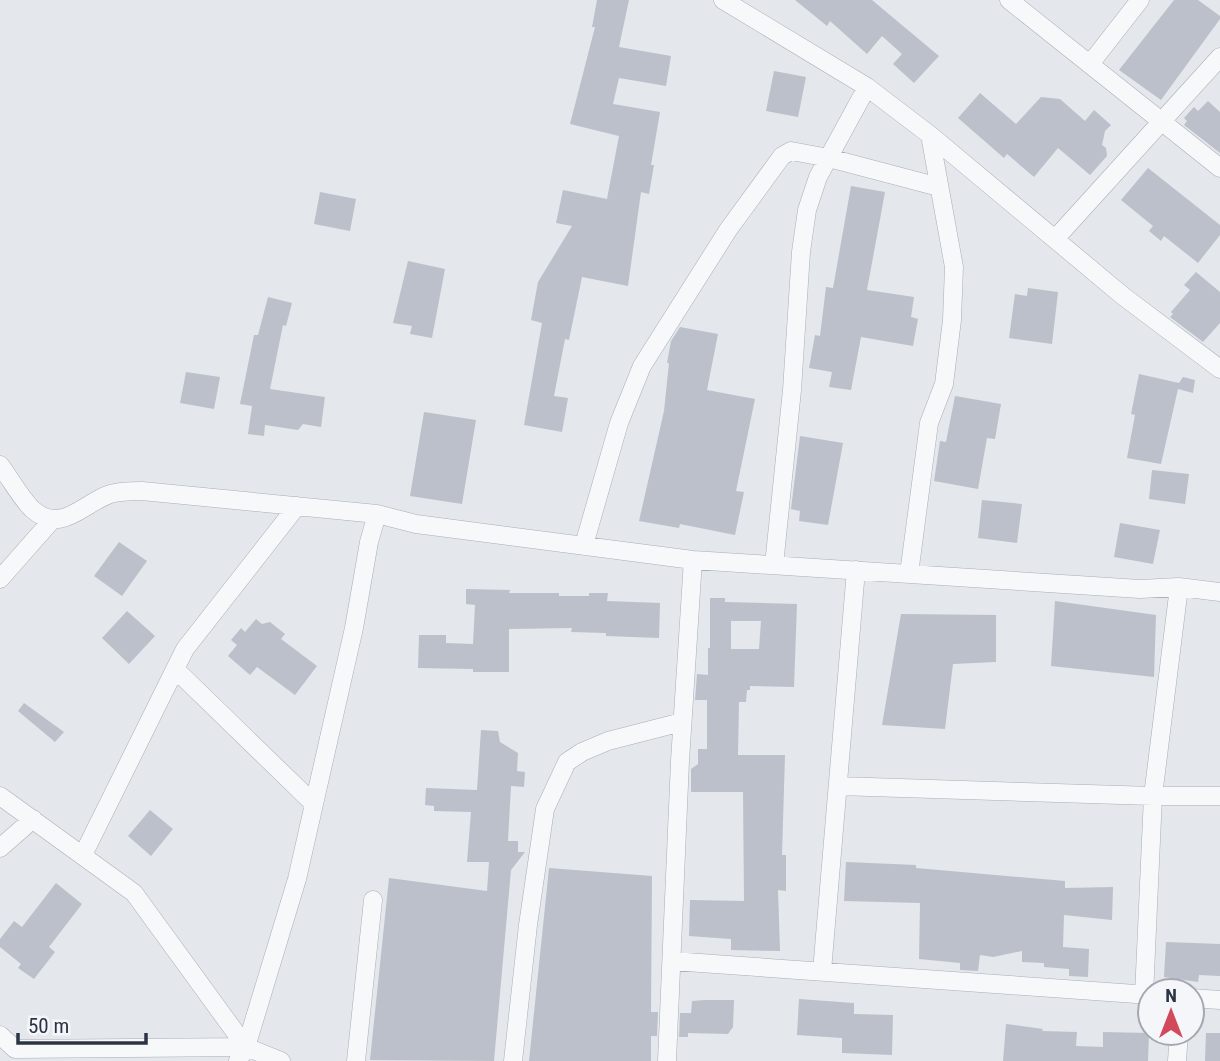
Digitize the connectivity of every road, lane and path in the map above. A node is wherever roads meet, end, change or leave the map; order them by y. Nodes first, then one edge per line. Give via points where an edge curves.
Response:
1 (723, 0) edge
2 (1009, 0) edge
3 (1140, 0) edge
4 (1220, 57) edge
5 (1090, 64) junction
6 (867, 87) junction
7 (1163, 122) junction
8 (930, 135) junction
9 (829, 158) junction
10 (1220, 168) edge
11 (939, 187) junction
12 (1055, 239) junction
13 (1220, 369) edge
14 (0, 465) edge
15 (297, 506) junction
16 (377, 514) junction
17 (52, 520) junction
18 (584, 545) junction
19 (693, 560) junction
20 (775, 565) junction
21 (856, 570) junction
22 (909, 574) junction
23 (0, 579) edge
24 (1179, 587) junction
25 (1220, 592) edge
26 (175, 669) junction
27 (682, 722) junction
28 (838, 786) junction
29 (0, 796) edge
30 (1153, 796) junction
31 (1220, 796) edge
32 (314, 804) junction
33 (33, 819) junction
34 (0, 848) edge
35 (83, 855) junction
36 (373, 900) dead end
37 (672, 961) junction
38 (822, 971) junction
39 (1148, 977) edge
40 (1136, 994) edge
41 (0, 1035) edge
42 (242, 1054) edge
43 (18, 1055) edge
44 (281, 1061) edge
45 (356, 1061) edge
46 (513, 1061) edge
47 (667, 1061) edge

1 - 6 street
2 - 5 street
3 - 5 street
4 - 7 street
5 - 7 street
6 - 8 street
6 - 9 street
7 - 10 street
7 - 12 street
8 - 11 street
8 - 12 street
9 - 11 street
9 - 18 street via 791,151 782,156 686,294 642,366 619,423
9 - 20 street via 807,210 801,252
11 - 22 street via 954,267 953,320 944,384 929,422
12 - 13 street
14 - 17 street via 33,509
15 - 16 street
15 - 17 street via 142,491 112,493 68,518
15 - 26 street via 185,649
16 - 18 street via 416,524
16 - 32 street
17 - 23 street
18 - 19 street
19 - 20 street
19 - 27 street
20 - 21 street
21 - 22 street
21 - 28 street
22 - 24 street via 1140,589
24 - 25 street
24 - 30 street
26 - 32 street
26 - 35 street
27 - 37 street
27 - 46 street via 608,741 567,762 545,809
28 - 30 street
28 - 38 street
29 - 33 street
30 - 31 street
30 - 39 street
32 - 42 street via 297,880
33 - 34 street
33 - 35 street
35 - 42 street via 134,893
36 - 45 street
37 - 38 street
37 - 47 street
38 - 40 street
41 - 43 street
42 - 43 street
42 - 44 street

